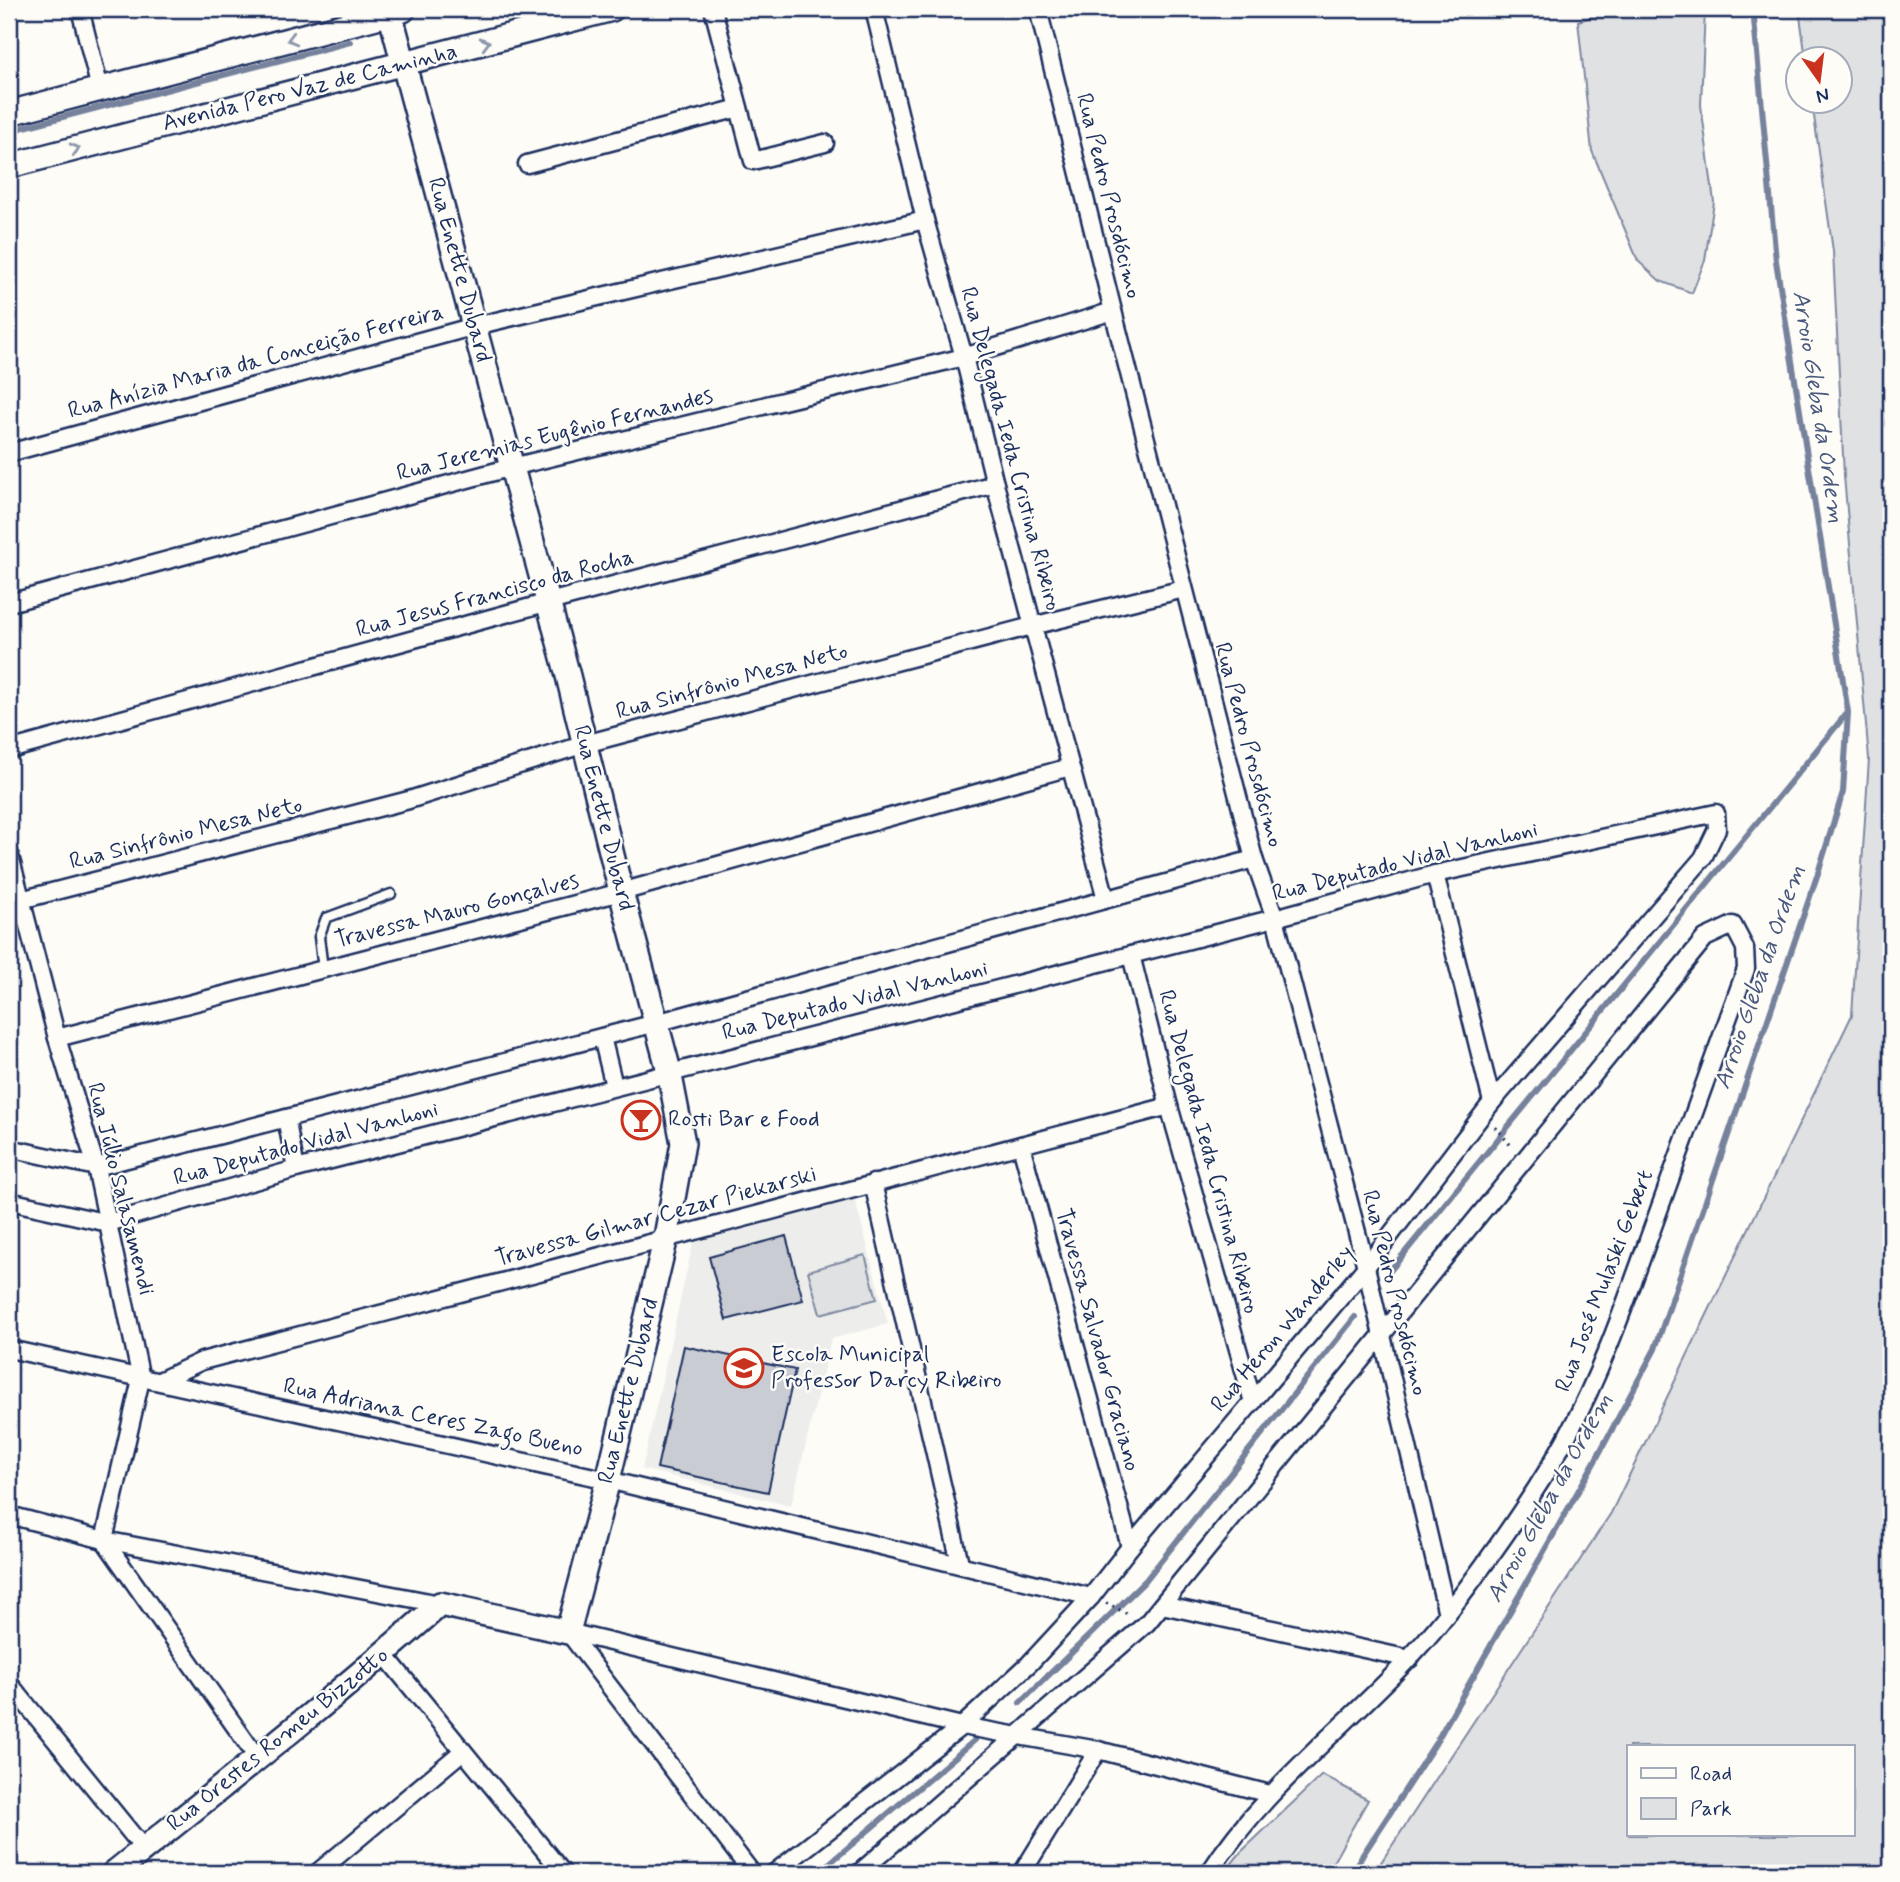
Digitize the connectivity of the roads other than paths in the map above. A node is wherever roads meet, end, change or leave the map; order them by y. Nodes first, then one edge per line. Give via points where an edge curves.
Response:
1 (80, 9) edge
2 (612, 9) edge
3 (713, 9) edge
4 (874, 9) edge
5 (1038, 9) edge
6 (395, 10) edge
7 (402, 64) junction
8 (100, 89) junction
9 (739, 108) junction
10 (9, 113) edge
11 (825, 143) dead end
12 (527, 164) dead end
13 (9, 166) edge
14 (925, 220) junction
15 (1113, 311) junction
16 (475, 326) junction
17 (964, 357) junction
18 (9, 453) edge
19 (512, 467) junction
20 (995, 484) junction
21 (1184, 589) junction
22 (549, 602) junction
23 (9, 603) edge
24 (1032, 626) junction
25 (585, 744) junction
26 (9, 750) edge
27 (1070, 767) junction
28 (1716, 813) joint
29 (9, 852) edge
30 (1254, 859) junction
31 (1435, 874) junction
32 (621, 892) junction
33 (391, 894) dead end
34 (1106, 899) junction
35 (15, 901) edge
36 (1275, 918) junction
37 (1131, 955) junction
38 (323, 969) junction
39 (656, 1023) junction
40 (602, 1037) junction
41 (57, 1038) junction
42 (669, 1071) junction
43 (614, 1086) junction
44 (1492, 1102) junction
45 (1169, 1106) junction
46 (285, 1118) junction
47 (1021, 1145) junction
48 (9, 1148) edge
49 (96, 1167) junction
50 (296, 1168) junction
51 (873, 1183) junction
52 (9, 1201) edge
53 (108, 1223) junction
54 (666, 1237) junction
55 (1366, 1267) junction
56 (1381, 1335) junction
57 (9, 1349) edge
58 (141, 1379) junction
59 (159, 1381) junction
60 (1253, 1402) junction
61 (608, 1480) junction
62 (9, 1516) edge
63 (104, 1540) junction
64 (1130, 1547) junction
65 (960, 1563) junction
66 (1097, 1599) junction
67 (440, 1604) junction
68 (1162, 1605) junction
69 (1447, 1614) junction
70 (568, 1632) junction
71 (384, 1654) junction
72 (1410, 1659) junction
73 (9, 1683) edge
74 (962, 1726) junction
75 (1019, 1735) junction
76 (1098, 1750) junction
77 (463, 1751) junction
78 (258, 1759) junction
79 (1270, 1794) junction
80 (144, 1849) junction
81 (559, 1872) edge
82 (114, 1873) edge
83 (317, 1873) edge
84 (752, 1873) edge
85 (774, 1873) edge
86 (859, 1873) edge
87 (1022, 1873) edge
88 (1209, 1873) edge

1 - 8 street
7 -> 2 street, Avenida Pero Vaz de Caminha
3 - 9 street
4 - 14 street, Rua Delegada Ieda Cristina Ribeiro
5 - 15 street, Rua Pedro Prosdócimo
6 - 7 street, Rua Enette Dubard
6 -> 8 street
13 -> 7 street, Avenida Pero Vaz de Caminha
7 - 16 street, Rua Enette Dubard
8 - 10 street
9 - 11 street via 753,160
9 - 12 street
14 - 16 street, Rua Anízia Maria da Conceição Ferreira
14 - 17 street, Rua Delegada Ieda Cristina Ribeiro
15 - 17 street, Rua Jeremias Eugênio Fernandes
15 - 21 street, Rua Pedro Prosdócimo
16 - 18 street, Rua Anízia Maria da Conceição Ferreira
16 - 19 street, Rua Enette Dubard
17 - 19 street, Rua Jeremias Eugênio Fernandes
17 - 20 street, Rua Delegada Ieda Cristina Ribeiro
19 - 22 street, Rua Enette Dubard
19 - 23 street, Rua Jeremias Eugênio Fernandes
20 - 22 street, Rua Jesus Francisco da Rocha
20 - 24 street, Rua Delegada Ieda Cristina Ribeiro
21 - 24 street, Rua Sinfrônio Mesa Neto
21 - 30 street, Rua Pedro Prosdócimo
22 - 25 street, Rua Enette Dubard
22 - 26 street, Rua Jesus Francisco da Rocha
24 - 25 street, Rua Sinfrônio Mesa Neto
24 - 27 street, Rua Delegada Ieda Cristina Ribeiro
25 - 32 street, Rua Enette Dubard
25 - 35 street, Rua Sinfrônio Mesa Neto via 409,800
27 - 32 street, Travessa Mauro Gonçalves
27 - 34 street, Rua Delegada Ieda Cristina Ribeiro
28 - 31 street, Rua Deputado Vidal Vanhoni
28 - 44 street, Rua Heron Wanderley via 1717,829 1703,858
29 - 35 street, Rua Júlio Salasamendi
30 - 34 street, Rua Deputado Vidal Vanhoni
30 - 36 street, Rua Pedro Prosdócimo
31 - 36 street, Rua Deputado Vidal Vanhoni
31 - 44 street
32 - 38 street, Travessa Mauro Gonçalves
32 - 39 street, Rua Enette Dubard
33 - 38 lane via 326,918 319,937
34 - 39 street, Rua Deputado Vidal Vanhoni
35 - 41 street, Rua Júlio Salasamendi
36 - 37 street, Rua Deputado Vidal Vanhoni
36 - 55 street, Rua Pedro Prosdócimo
37 - 42 street, Rua Deputado Vidal Vanhoni
37 - 45 street, Rua Delegada Ieda Cristina Ribeiro
38 - 41 street, Travessa Mauro Gonçalves
39 - 40 street, Rua Deputado Vidal Vanhoni
39 - 42 street, Rua Enette Dubard
40 - 43 street
40 - 46 street, Rua Deputado Vidal Vanhoni
41 - 49 street, Rua Júlio Salasamendi
42 - 43 street, Rua Deputado Vidal Vanhoni
42 - 54 street, Rua Enette Dubard via 683,1143
43 - 50 street, Rua Deputado Vidal Vanhoni
44 - 55 street, Rua Heron Wanderley
45 - 47 street, Travessa Gilmar Cezar Piekarski
45 - 60 street, Rua Delegada Ieda Cristina Ribeiro
46 - 49 street, Rua Deputado Vidal Vanhoni
46 - 50 street
47 - 51 street, Travessa Gilmar Cezar Piekarski
47 - 64 street, Travessa Salvador Graciano
48 - 49 street, Rua Deputado Vidal Vanhoni
49 - 53 street, Rua Júlio Salasamendi
50 - 53 street, Rua Deputado Vidal Vanhoni
51 - 54 street, Travessa Gilmar Cezar Piekarski
51 - 65 street
52 - 53 street, Rua Deputado Vidal Vanhoni
53 - 58 street, Rua Júlio Salasamendi
54 - 59 street, Travessa Gilmar Cezar Piekarski via 202,1362
54 - 61 street, Rua Enette Dubard
55 - 56 street, Rua Pedro Prosdócimo
55 - 60 street, Rua Heron Wanderley
56 - 68 street
56 - 69 street, Rua Pedro Prosdócimo
56 - 69 street, Rua José Mulaski Gebert via 1705,938 1733,925 1745,948 1746,969 1612,1340 1565,1440 1502,1540
57 - 58 street, Rua Adriana Ceres Zago Bueno
58 - 59 street, Rua Adriana Ceres Zago Bueno
58 - 63 street, Rua Júlio Salasamendi
59 - 61 street, Rua Adriana Ceres Zago Bueno
60 - 64 street, Rua Heron Wanderley
61 - 65 street, Rua Adriana Ceres Zago Bueno
61 - 70 street, Rua Enette Dubard
62 - 63 street
63 - 67 street
63 - 78 street
64 - 66 street, Rua Heron Wanderley
65 - 66 street, Rua Adriana Ceres Zago Bueno
66 - 74 street, Rua Heron Wanderley
67 - 70 street
67 - 71 street, Rua Orestes Romeu Bizzotto
68 - 72 street
68 - 75 street
69 - 72 street, Rua José Mulaski Gebert
70 - 74 street
70 - 84 street
71 - 77 street
71 - 78 street, Rua Orestes Romeu Bizzotto
72 - 79 street, Rua José Mulaski Gebert
73 - 80 street
74 - 75 street
74 - 85 street, Rua Heron Wanderley
75 - 76 street
75 - 86 street
76 - 79 street
76 - 87 street
77 - 81 street
77 - 83 street
78 - 80 street, Rua Orestes Romeu Bizzotto
79 - 88 street, Rua José Mulaski Gebert
80 - 82 street, Rua Orestes Romeu Bizzotto

